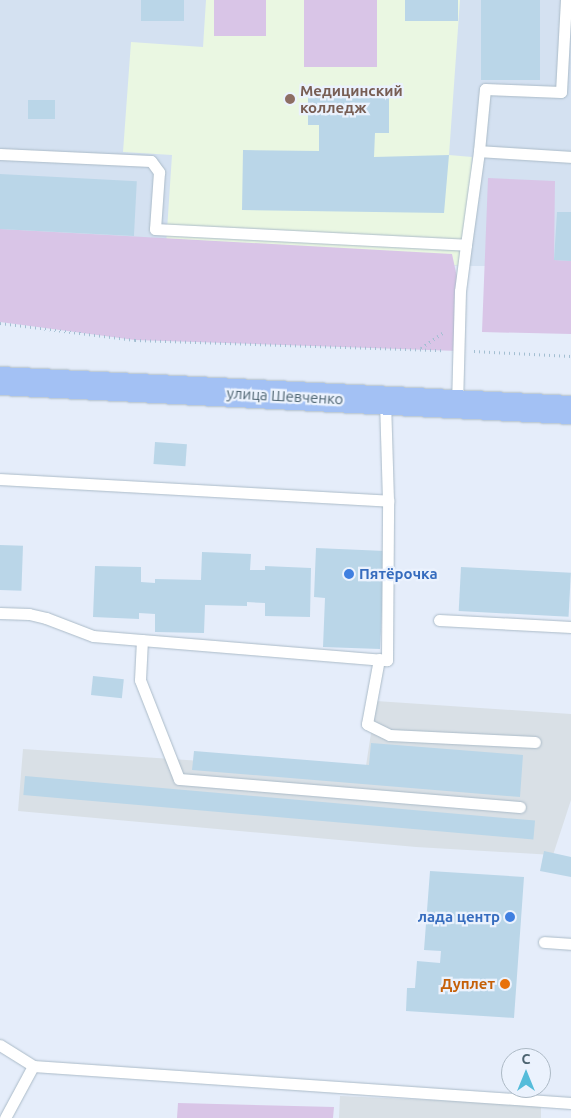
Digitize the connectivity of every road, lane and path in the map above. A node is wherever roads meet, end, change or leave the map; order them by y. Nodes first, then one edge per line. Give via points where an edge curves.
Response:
1 (566, 0) edge
2 (479, 151) junction
3 (0, 154) edge
4 (571, 157) edge
5 (466, 244) junction
6 (0, 323) edge
7 (458, 350) junction
8 (571, 356) edge
9 (0, 381) edge
10 (385, 402) junction
11 (457, 403) junction
12 (570, 410) edge
13 (0, 479) edge
14 (388, 501) junction
15 (0, 613) edge
16 (439, 620) dead end
17 (571, 627) edge
18 (142, 640) junction
19 (379, 659) junction
20 (535, 742) dead end
21 (520, 808) dead end
22 (544, 942) dead end
23 (571, 944) edge
24 (0, 1045) edge
25 (33, 1066) junction
26 (571, 1103) edge
27 (5, 1118) edge

1 - 2 lane via 561,92 485,89
2 - 4 lane
2 - 5 lane
3 - 5 lane via 151,161 159,172 155,229
5 - 7 lane
6 - 7 path via 135,340
7 - 8 path
7 - 11 lane
9 - 10 main road, улица Шевченко
10 - 11 main road, улица Шевченко
10 - 14 lane
11 - 12 main road, улица Шевченко
13 - 14 lane
14 - 19 lane via 387,660
15 - 18 lane via 46,618 93,636
16 - 17 lane
18 - 19 lane
18 - 21 lane via 140,680 179,780
19 - 20 lane via 367,724 390,736
22 - 23 lane
24 - 25 lane
25 - 26 lane
25 - 27 lane

